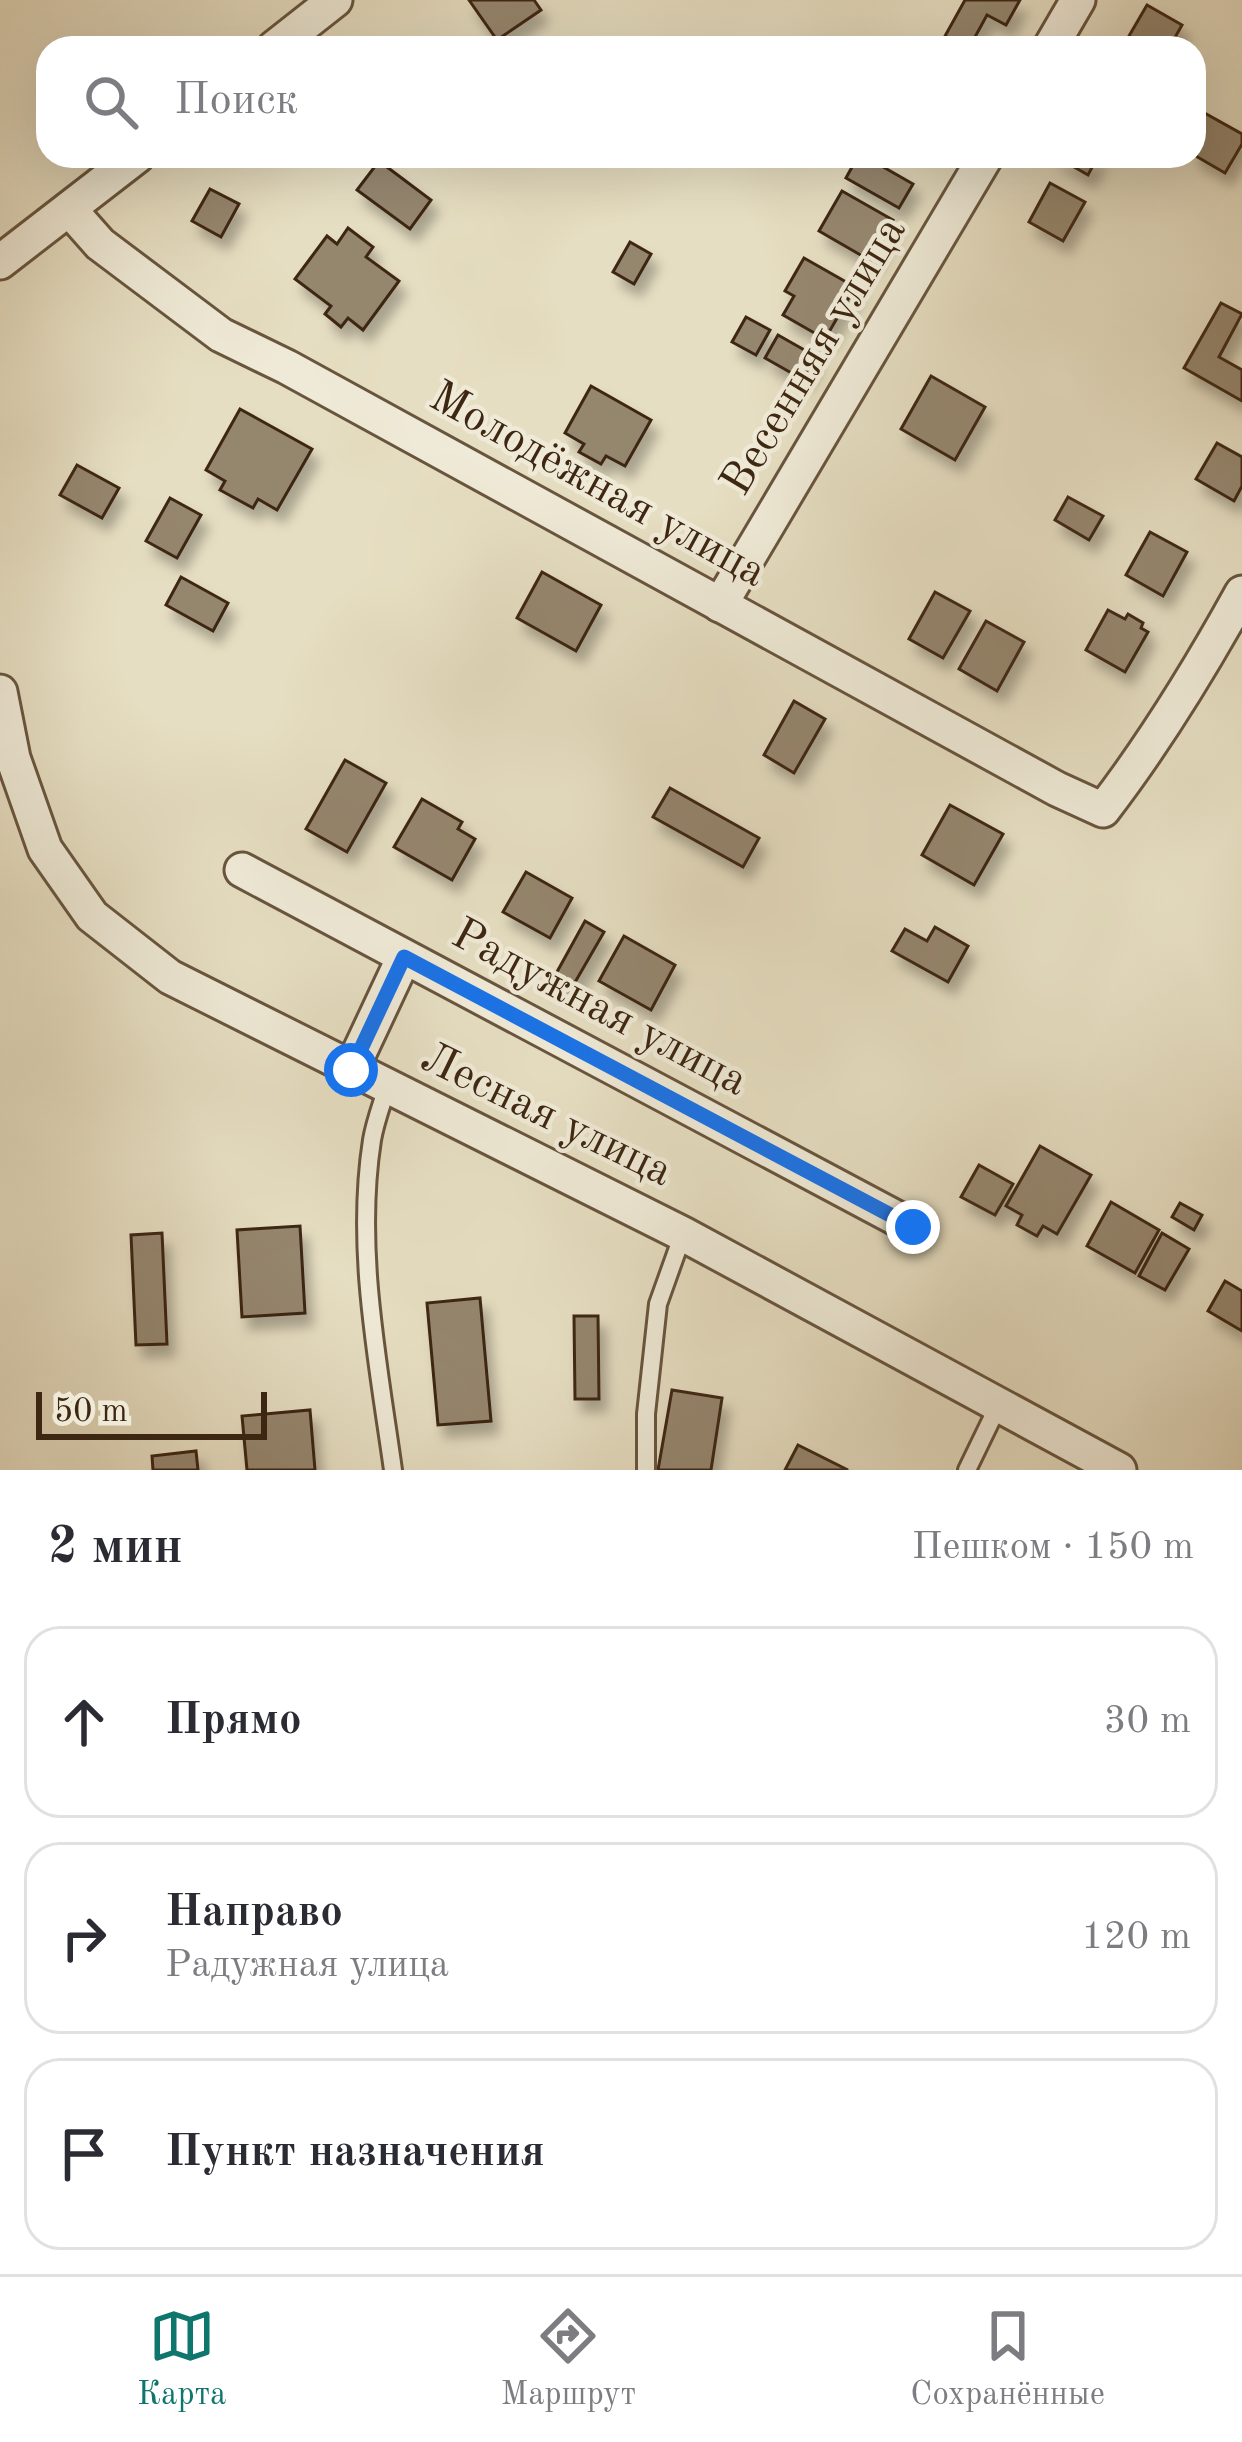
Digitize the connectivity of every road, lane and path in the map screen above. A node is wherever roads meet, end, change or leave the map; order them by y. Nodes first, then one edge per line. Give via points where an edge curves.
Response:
1 (335, 0) edge
2 (1078, 0) edge
3 (289, 36) edge
4 (1057, 36) edge
5 (122, 168) edge
6 (979, 168) edge
7 (70, 209) junction
8 (0, 262) edge
9 (1242, 593) edge
10 (720, 605) junction
11 (0, 692) edge
12 (242, 870) dead end
13 (404, 957) junction
14 (351, 1070) junction
15 (387, 1087) junction
16 (913, 1227) dead end
17 (682, 1234) junction
18 (1000, 1404) junction
19 (394, 1470) edge
20 (646, 1470) edge
21 (967, 1470) edge
22 (1119, 1470) edge

1 - 3 street
2 - 4 street
5 - 7 street
6 - 10 street, Весенняя улица
7 - 8 street
7 - 10 street, Молодёжная улица via 100,244 221,334
9 - 10 street, Молодёжная улица via 1157,737 1103,810
11 - 14 street, Лесная улица via 13,758 46,849 92,916 170,977
12 - 13 street, Радужная улица
13 - 14 street
13 - 16 street, Радужная улица
14 - 15 street, Лесная улица
15 - 17 street, Лесная улица
15 - 19 lane via 366,1187 370,1303
17 - 18 street, Лесная улица
17 - 20 lane via 658,1304
18 - 21 lane
18 - 22 street, Лесная улица

